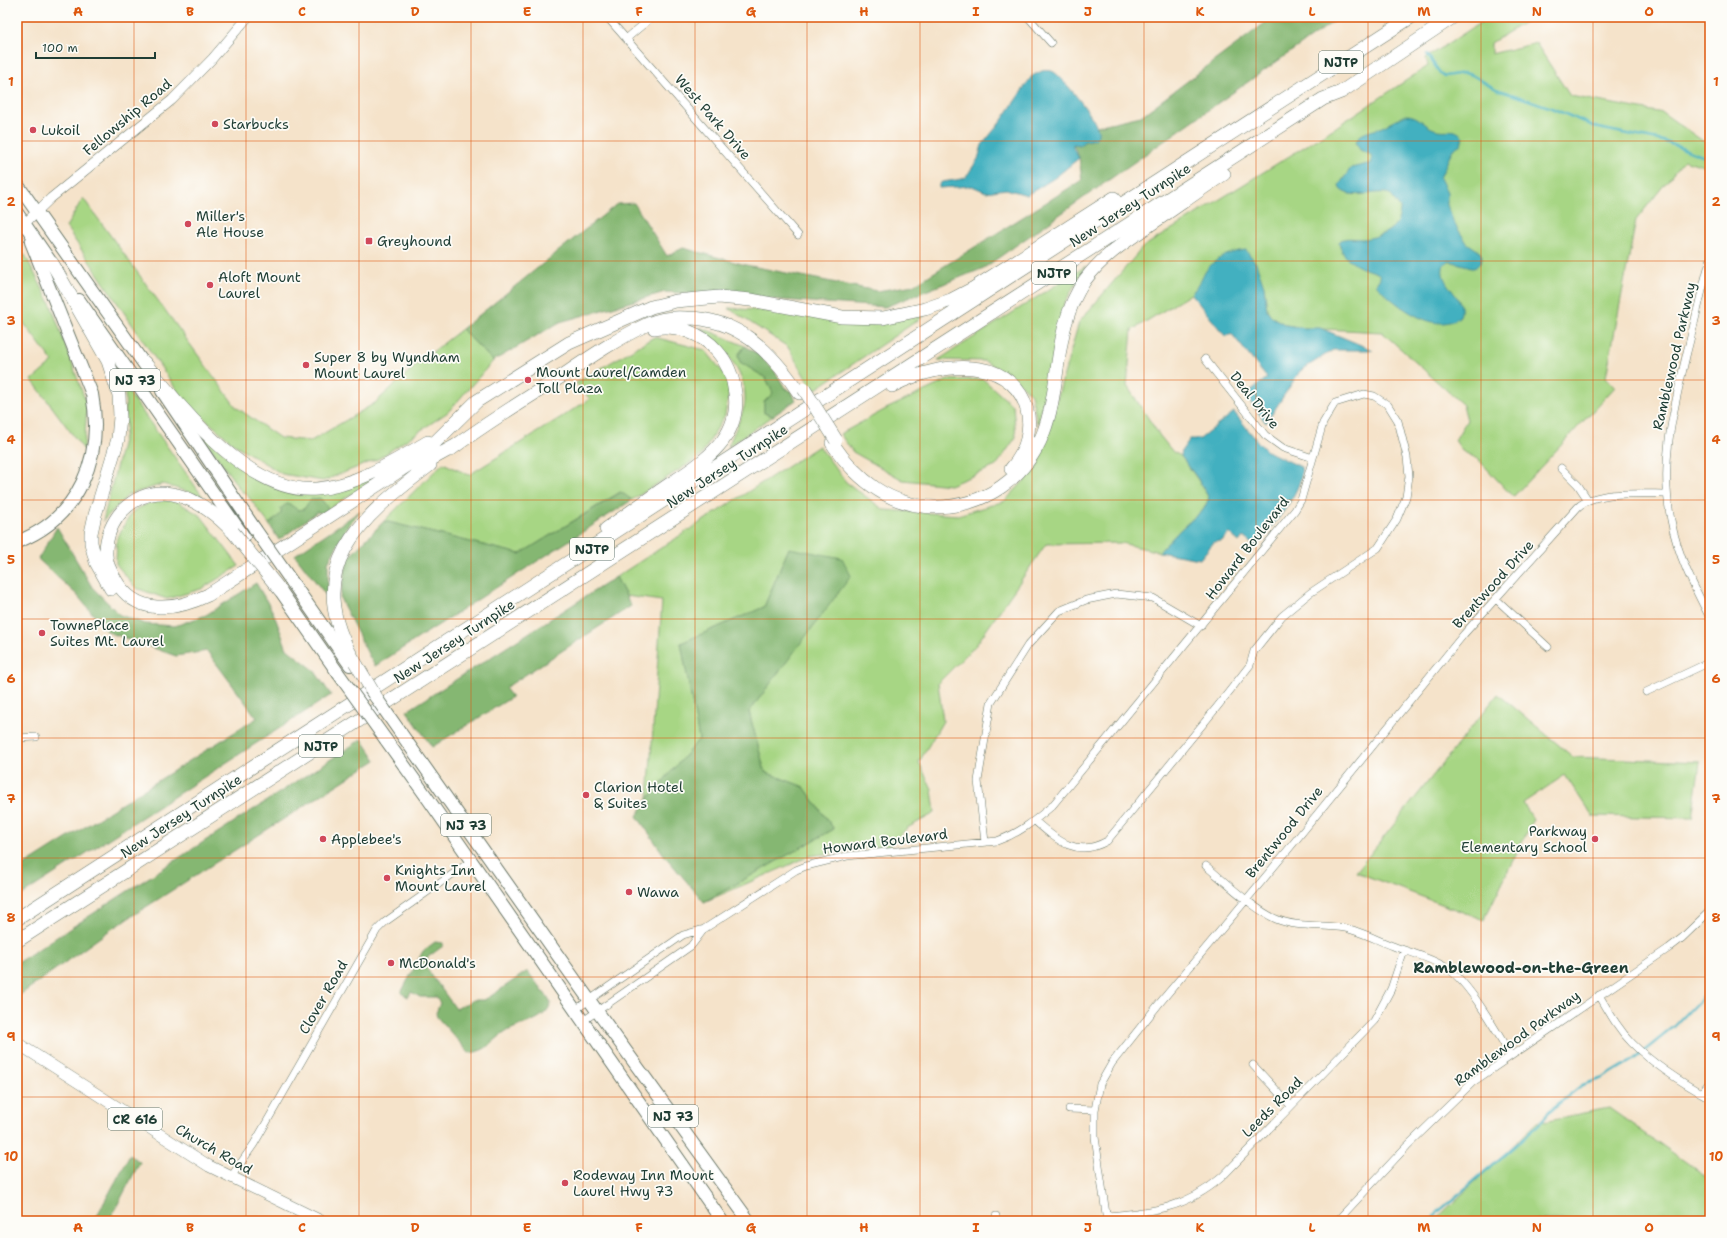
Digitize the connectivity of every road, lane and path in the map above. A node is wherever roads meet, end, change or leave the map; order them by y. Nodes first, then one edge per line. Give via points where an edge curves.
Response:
1 (248, 17) edge
2 (607, 17) edge
3 (652, 17) edge
4 (1028, 17) edge
5 (1411, 17) edge
6 (1453, 17) edge
7 (626, 39) junction
8 (1050, 43) dead end
9 (1341, 92) junction
10 (1271, 107) junction
11 (17, 184) edge
12 (37, 211) junction
13 (17, 213) edge
14 (21, 227) edge
15 (798, 235) dead end
16 (1710, 260) edge
17 (52, 263) junction
18 (613, 323) junction
19 (626, 337) junction
20 (1205, 359) dead end
21 (144, 362) junction
22 (801, 391) junction
23 (449, 430) junction
24 (834, 442) junction
25 (457, 445) junction
26 (768, 458) junction
27 (1313, 458) junction
28 (1561, 468) dead end
29 (1667, 494) junction
30 (1588, 500) junction
31 (239, 534) junction
32 (17, 542) edge
33 (543, 580) junction
34 (280, 590) joint
35 (1496, 599) junction
36 (1710, 618) edge
37 (1201, 626) junction
38 (1548, 647) dead end
39 (1710, 662) edge
40 (353, 664) junction
41 (1646, 692) dead end
42 (376, 697) joint
43 (36, 737) dead end
44 (17, 738) edge
45 (1035, 821) junction
46 (985, 842) junction
47 (471, 861) junction
48 (1206, 866) dead end
49 (1246, 899) junction
50 (1710, 911) edge
51 (17, 919) edge
52 (704, 929) junction
53 (17, 941) edge
54 (1404, 950) junction
55 (1598, 995) junction
56 (589, 1001) junction
57 (575, 1010) junction
58 (597, 1011) junction
59 (583, 1021) junction
60 (17, 1043) edge
61 (1511, 1056) junction
62 (1254, 1065) dead end
63 (1710, 1082) edge
64 (1701, 1093) junction
65 (1710, 1098) edge
66 (1291, 1106) junction
67 (1069, 1109) dead end
68 (1095, 1110) junction
69 (231, 1177) junction
70 (1106, 1219) edge
71 (321, 1221) edge
72 (722, 1221) edge
73 (749, 1221) edge
74 (1337, 1221) edge

1 - 12 street, Fellowship Road via 172,100
2 - 7 street, West Park Drive
3 - 7 street
4 - 8 street
5 - 10 highway, New Jersey Turnpike / NJTP
6 - 9 highway, New Jersey Turnpike / NJTP
7 - 15 street, West Park Drive
9 - 24 highway via 1118,247 1093,270 1078,290 1068,314 1050,414 1044,432 1030,460 1003,486 960,504 937,507 904,502 884,494 865,482 849,467
9 - 26 highway, New Jersey Turnpike / NJTP via 1323,99
10 - 18 highway via 1200,143 974,288 925,309 897,316 856,318 751,300 704,298 651,307
10 - 33 highway, New Jersey Turnpike / NJTP
11 - 12 highway, NJ 73
12 - 14 street, Fellowship Road
12 - 21 highway, NJ 73
13 - 14 highway, NJ 73
14 - 17 highway, NJ 73
14 - 32 highway via 92,394 95,436 90,466 70,502 48,524
16 - 29 street, Ramblewood Parkway via 1671,420 1666,470
17 - 25 highway via 101,347 117,384 120,405 119,428 94,519 91,543 100,571 110,589 124,603 142,613 171,616 198,609 423,463
17 - 31 highway, NJ 73
18 - 22 highway via 676,310 702,311 727,317 749,327 768,342 784,360
18 - 23 highway via 569,343 503,384 477,401
19 - 22 highway via 648,324 670,318 702,318 723,323 752,338 769,353
19 - 25 highway via 594,355
19 - 33 highway via 649,329 667,327 691,333 710,344 726,363 733,380 736,396 734,420 728,435 711,455 590,540
20 - 27 street, Deal Drive via 1265,435 1283,448
21 - 23 highway via 178,404 218,443 259,475 288,488 318,489 350,481
21 - 40 highway, NJ 73, bridge via 255,529
22 - 24 highway
23 - 31 highway via 419,458 208,595 188,604 169,608 149,606 133,599 116,582 106,556 107,542 116,519 132,503 153,494 172,494 192,500 208,509
24 - 26 highway via 855,463 884,485 914,497 952,498 983,488 1010,470 1026,446 1029,418 1025,402 1016,389 996,373 970,368 938,370 894,385 786,453
25 - 40 highway via 380,505 354,532 343,550 334,579 335,610
26 - 53 highway, New Jersey Turnpike / NJTP
27 - 37 street, Howard Boulevard via 1296,510
27 - 45 street, Howard Boulevard via 1323,423 1335,404 1364,394 1374,396 1388,405 1398,421 1403,436 1409,476 1406,497 1397,519 1378,548 1310,593 1282,616 1254,651 1250,665 1241,677 1107,841 1096,847 1081,849 1054,838
28 - 30 street via 1578,485
29 - 30 street via 1611,495
29 - 36 street, Ramblewood Parkway via 1675,538
30 - 35 street, Brentwood Drive via 1578,507
31 - 34 highway, bridge
33 - 51 highway, New Jersey Turnpike / NJTP
34 - 47 highway, NJ 73, bridge
35 - 38 street
35 - 49 street, Brentwood Drive via 1464,634
37 - 45 street, Howard Boulevard via 1052,806
37 - 46 street via 1153,598 1116,594 1086,600 1059,611 1028,645 991,704 978,781
39 - 41 street
40 - 42 highway, bridge
42 - 56 highway, NJ 73, bridge
43 - 44 street
45 - 46 street, Howard Boulevard via 1014,835
46 - 52 street, Howard Boulevard via 847,856 818,862 796,870
47 - 57 highway, NJ 73
47 - 69 street, Clover Road via 377,930 254,1144
48 - 49 street
49 - 54 street via 1268,915 1291,924 1347,928
49 - 68 street, Brentwood Drive via 1112,1063 1100,1084
50 - 55 street, Ramblewood Parkway via 1682,938
52 - 56 street, Howard Boulevard via 682,935
52 - 58 street, Howard Boulevard via 691,946
54 - 61 street via 1440,964 1456,976 1488,1017
54 - 66 street, Leeds Road via 1391,989 1376,1017
55 - 61 street, Ramblewood Parkway
55 - 64 street via 1632,1043 1667,1071
56 - 57 street, Howard Boulevard
56 - 58 highway, NJ 73
57 - 59 highway, NJ 73
58 - 59 street, Howard Boulevard
58 - 73 highway, NJ 73
59 - 72 highway, NJ 73
60 - 69 main road, Church Road / CR 616 via 177,1146
61 - 74 street, Ramblewood Parkway via 1462,1092
62 - 66 street
63 - 64 street
64 - 65 street
66 - 70 street, Leeds Road via 1205,1192 1167,1208
67 - 68 street
68 - 70 street, Brentwood Drive via 1096,1145
69 - 71 main road, Church Road / CR 616

